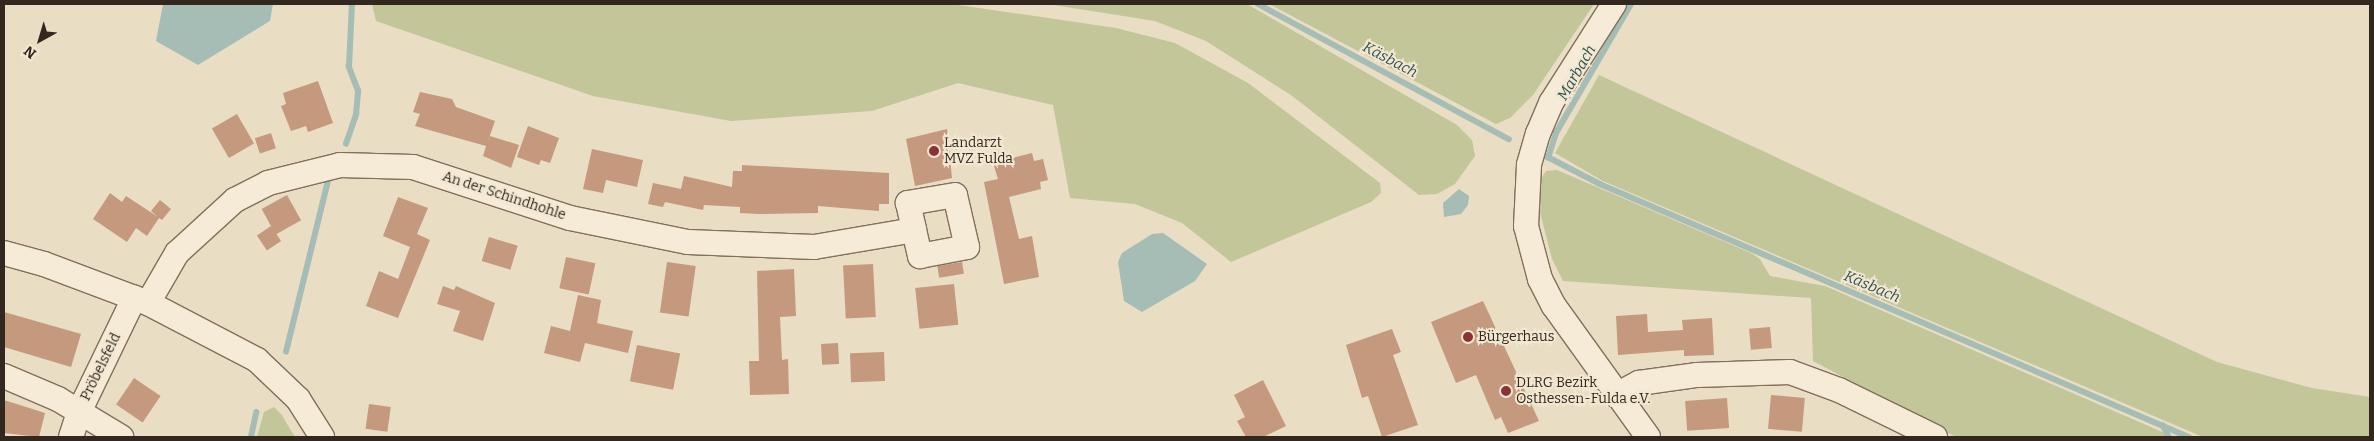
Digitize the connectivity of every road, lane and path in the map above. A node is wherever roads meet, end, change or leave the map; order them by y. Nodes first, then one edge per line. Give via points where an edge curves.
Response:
1 (1614, 4) edge
2 (914, 230) dead end
3 (4, 253) edge
4 (141, 300) junction
5 (4, 376) edge
6 (1616, 395) junction
7 (79, 412) junction
8 (71, 437) edge
9 (120, 437) edge
10 (322, 437) edge
11 (1648, 437) edge
12 (1936, 437) edge

1 - 6 street via 1550,103 1529,165 1526,226 1540,279 1554,306
2 - 4 street, An der Schindhohle via 814,247 688,242 570,218 413,167 340,164 268,183 236,200 177,253
3 - 4 street via 44,264
4 - 7 street, Pröbelsfeld
4 - 10 street via 257,360 298,399
5 - 7 street
6 - 11 street
6 - 12 street via 1639,383 1697,375 1790,372 1839,390
7 - 8 street, Pröbelsfeld
7 - 9 street

